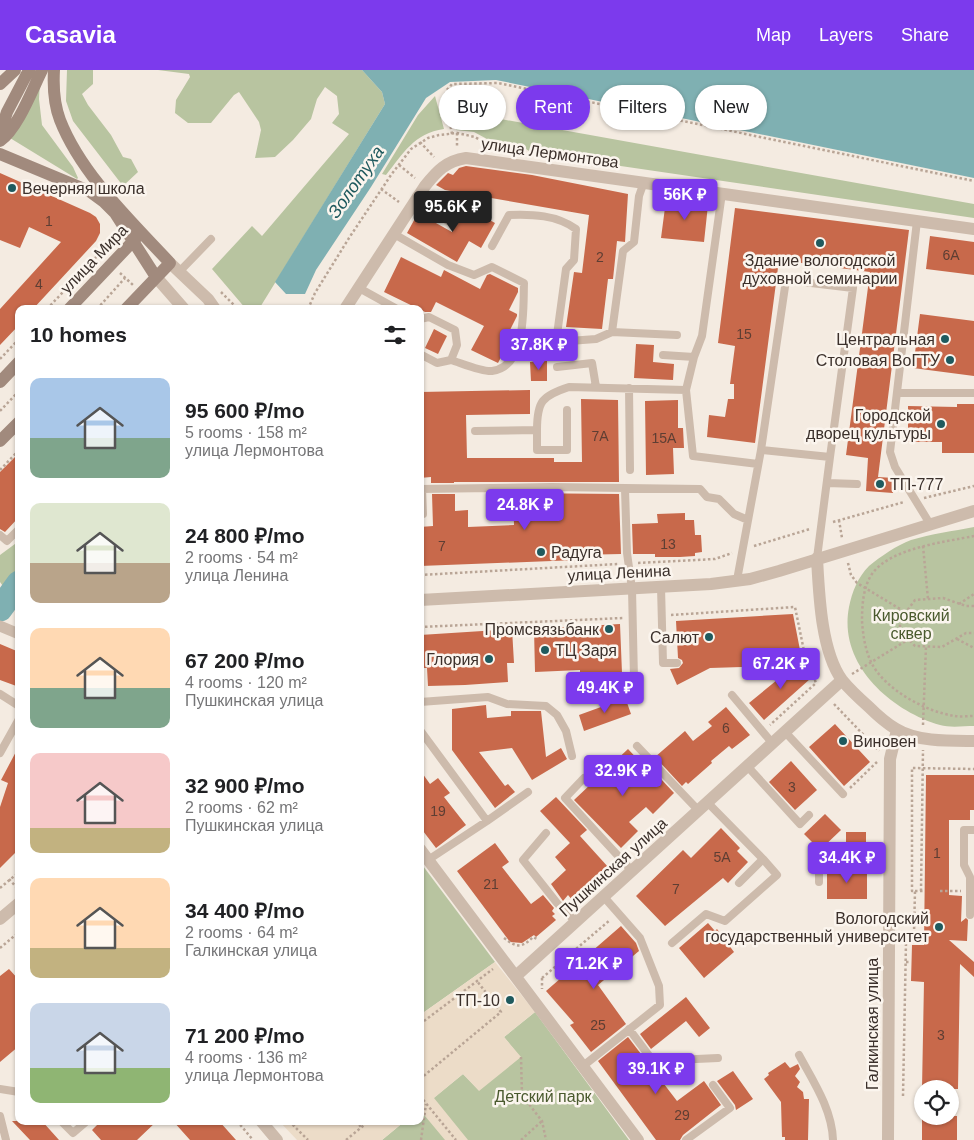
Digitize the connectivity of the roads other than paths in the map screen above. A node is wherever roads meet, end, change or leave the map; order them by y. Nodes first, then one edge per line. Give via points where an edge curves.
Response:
1 (15, 70) edge
2 (29, 70) edge
3 (42, 70) edge
4 (54, 70) edge
5 (0, 84) edge
6 (0, 133) edge
7 (0, 141) edge
8 (0, 154) edge
9 (15, 160) junction
10 (644, 182) junction
11 (88, 191) junction
12 (722, 193) junction
13 (415, 201) junction
14 (115, 202) junction
15 (917, 221) junction
16 (450, 222) dead end
17 (974, 229) edge
18 (394, 234) junction
19 (137, 237) junction
20 (211, 239) dead end
21 (492, 246) dead end
22 (174, 267) junction
23 (156, 276) junction
24 (359, 288) junction
25 (73, 305) edge
26 (130, 305) edge
27 (181, 305) edge
28 (212, 305) edge
29 (348, 305) edge
30 (390, 305) edge
31 (424, 318) edge
32 (612, 332) junction
33 (677, 335) dead end
34 (663, 355) dead end
35 (424, 356) edge
36 (694, 357) junction
37 (451, 360) junction
38 (15, 366) edge
39 (557, 367) dead end
40 (0, 382) edge
41 (596, 386) junction
42 (628, 388) junction
43 (686, 390) junction
44 (897, 393) junction
45 (974, 393) edge
46 (567, 410) dead end
47 (15, 426) edge
48 (537, 430) junction
49 (475, 431) dead end
50 (0, 441) edge
51 (761, 450) junction
52 (830, 457) junction
53 (758, 464) junction
54 (630, 470) dead end
55 (827, 483) junction
56 (857, 484) dead end
57 (494, 488) junction
58 (625, 488) junction
59 (424, 489) edge
60 (974, 511) edge
61 (495, 516) dead end
62 (748, 520) junction
63 (930, 524) junction
64 (15, 532) edge
65 (0, 535) edge
66 (7, 541) junction
67 (0, 548) edge
68 (817, 558) junction
69 (737, 580) junction
70 (661, 587) junction
71 (632, 589) junction
72 (424, 600) edge
73 (677, 663) dead end
74 (842, 680) junction
75 (590, 692) dead end
76 (0, 694) edge
77 (732, 695) dead end
78 (424, 702) edge
79 (15, 703) edge
80 (15, 726) edge
81 (897, 730) junction
82 (786, 732) junction
83 (424, 735) edge
84 (974, 741) edge
85 (773, 744) junction
86 (637, 746) dead end
87 (0, 753) edge
88 (572, 756) dead end
89 (748, 767) junction
90 (584, 778) dead end
91 (528, 792) dead end
92 (843, 794) road end
93 (703, 807) junction
94 (809, 815) dead end
95 (487, 821) junction
96 (974, 830) edge
97 (546, 833) dead end
98 (424, 855) edge
99 (890, 858) junction
100 (763, 859) junction
101 (632, 871) junction
102 (818, 882) dead end
103 (738, 883) dead end
104 (604, 897) junction
105 (15, 906) edge
106 (970, 915) dead end
107 (0, 919) edge
108 (576, 922) junction
109 (672, 943) dead end
110 (516, 976) junction
111 (629, 1029) junction
112 (799, 1055) dead end
113 (718, 1058) dead end
114 (583, 1066) junction
115 (713, 1085) dead end
116 (0, 1089) edge
117 (15, 1091) edge
118 (0, 1116) edge
119 (65, 1125) edge
120 (84, 1125) edge
121 (264, 1125) edge
122 (76, 1137) edge
123 (6, 1140) edge
124 (277, 1140) edge
125 (638, 1140) edge
126 (686, 1140) edge
127 (833, 1140) edge
128 (888, 1140) edge

1 - 5 main road
2 - 6 main road
3 - 7 main road via 19,116
4 - 14 main road via 55,100 60,119 79,157
7 - 9 main road via 2,148
8 - 9 main road
9 - 11 main road
10 - 12 street, улица Лермонтова
10 - 13 street, улица Лермонтова via 466,158 441,167
10 - 32 lane via 639,196 634,242 623,251
11 - 14 main road
11 - 19 main road via 104,202
12 - 15 street, улица Лермонтова
12 - 36 lane via 702,336
13 - 16 lane
13 - 18 street, улица Лермонтова
14 - 19 main road
15 - 17 street, улица Лермонтова
15 - 44 lane
18 - 24 street, улица Лермонтова
18 - 37 lane via 448,266 474,275 492,267 524,283 521,332 512,360 503,369 490,372
19 - 22 main road
19 - 23 main road
19 - 25 main road, улица Мира
20 - 22 lane
21 - 32 lane via 509,215 532,214 568,223 576,229 574,260 566,269 556,342 596,339
22 - 23 main road
22 - 28 street
23 - 26 main road
23 - 27 street
24 - 29 street, улица Лермонтова
24 - 30 lane
31 - 37 lane via 429,317 456,330 457,345
32 - 33 lane
34 - 36 lane
35 - 37 lane via 437,362
36 - 43 lane
38 - 40 main road
39 - 41 lane via 592,363
41 - 42 lane
41 - 48 lane via 570,387 544,399 537,410
42 - 43 lane
42 - 54 lane
43 - 53 lane via 693,456
44 - 45 lane
44 - 63 lane via 890,452 895,467
46 - 48 lane via 567,450 537,450
47 - 50 main road
48 - 49 lane
51 - 52 lane
51 - 52 lane via 786,280 852,288
51 - 53 lane
52 - 55 lane
53 - 62 lane
55 - 56 lane
55 - 68 lane
57 - 58 lane
57 - 59 lane
57 - 61 lane
58 - 62 lane via 700,488 708,496 719,499 734,514
58 - 71 lane
60 - 63 street, улица Ленина
62 - 69 lane
63 - 68 street, улица Ленина
64 - 66 lane
65 - 66 lane
66 - 67 lane
68 - 69 street, улица Ленина
68 - 74 street via 825,633 835,668
69 - 70 street, улица Ленина
70 - 71 street, улица Ленина
70 - 73 lane via 663,663
71 - 72 street, улица Ленина
71 - 75 lane via 634,679
74 - 81 street
74 - 82 street, Пушкинская улица
76 - 79 lane
77 - 85 lane
78 - 88 lane via 488,697 507,704 546,706 557,715 566,731
80 - 87 lane
81 - 84 street via 922,738
81 - 99 street, Галкинская улица via 890,759
82 - 85 street, Пушкинская улица
82 - 92 lane
83 - 95 lane
85 - 89 street, Пушкинская улица
86 - 93 lane
89 - 93 street, Пушкинская улица
89 - 94 lane via 800,824
90 - 101 lane via 565,798
91 - 95 lane
93 - 100 lane
93 - 101 street, Пушкинская улица
95 - 98 lane
96 - 106 lane via 964,830 964,865 970,877
97 - 108 lane via 523,860
98 - 110 street
99 - 102 lane via 828,858 819,868
99 - 128 street, Галкинская улица
100 - 103 lane
100 - 109 lane via 778,875 725,921 706,914
101 - 104 street, Пушкинская улица
104 - 108 street, Пушкинская улица
104 - 111 lane via 640,938 658,986 660,1005
105 - 107 street
108 - 110 street, Пушкинская улица
110 - 114 street
111 - 113 lane via 653,1061
111 - 114 lane
112 - 127 lane via 823,1100
114 - 125 street
115 - 126 lane via 730,1108
116 - 117 lane
118 - 123 lane
119 - 122 lane
120 - 122 lane
121 - 124 street

